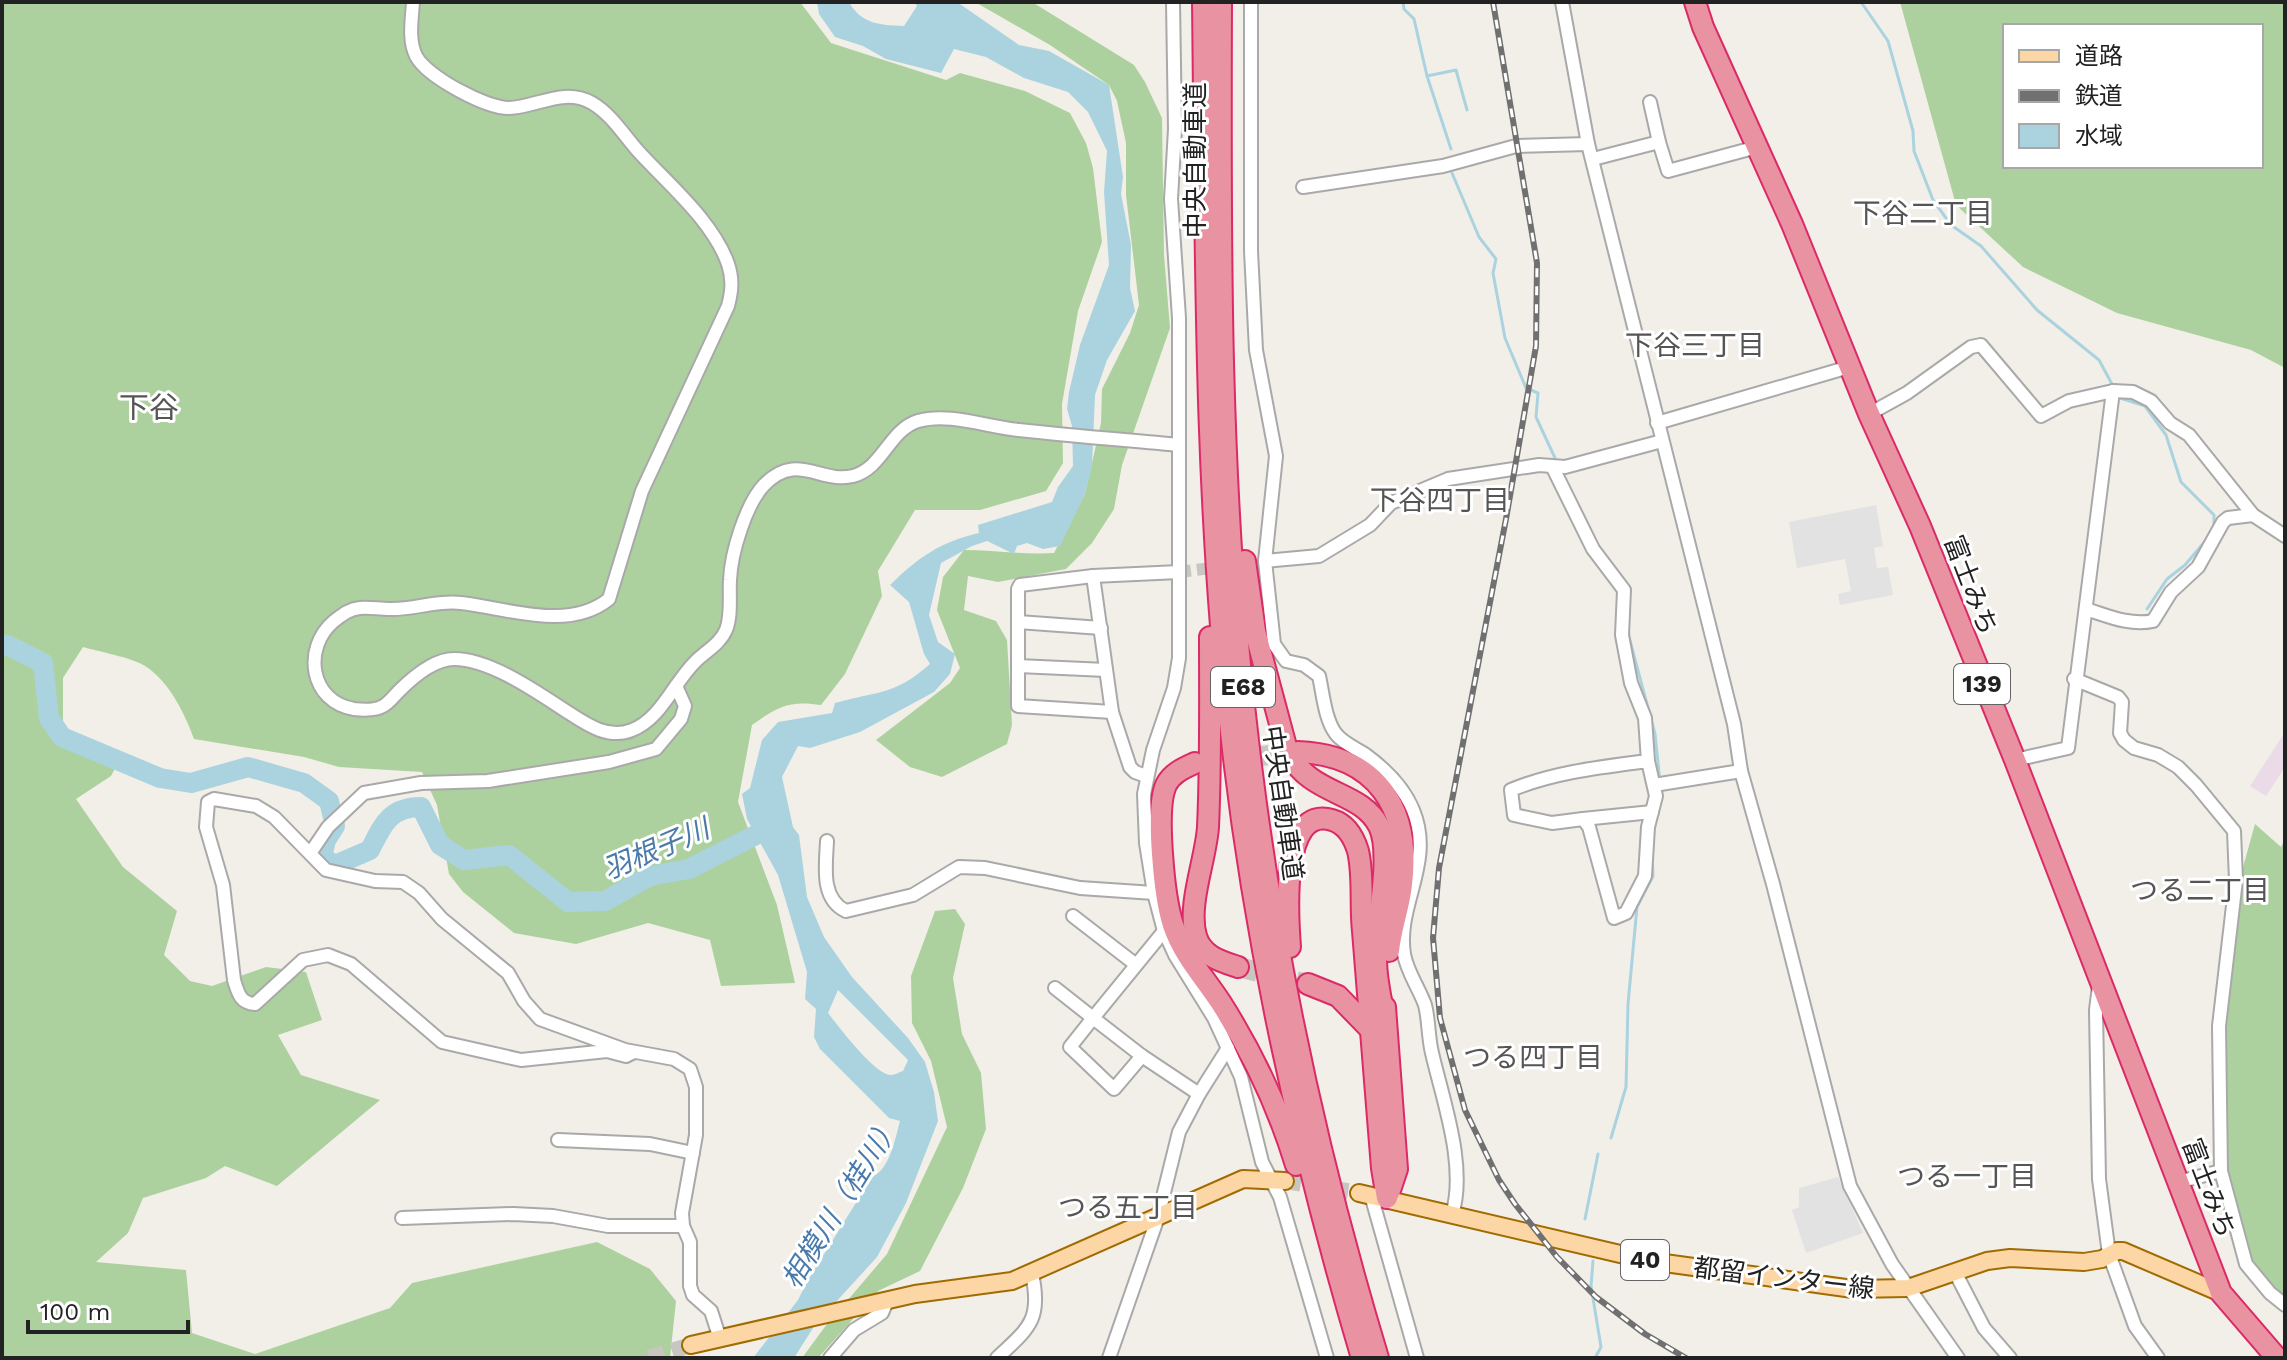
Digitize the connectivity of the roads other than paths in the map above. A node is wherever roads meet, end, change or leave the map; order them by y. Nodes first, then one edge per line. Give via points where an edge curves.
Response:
1 (413, 2) edge
2 (1173, 2) edge
3 (1203, 2) edge
4 (1221, 2) edge
5 (1251, 2) edge
6 (1562, 2) edge
7 (1695, 2) edge
8 (1650, 102) dead end
9 (1659, 142) junction
10 (1588, 144) junction
11 (1757, 147) junction
12 (1593, 159) junction
13 (1303, 187) dead end
14 (1849, 367) junction
15 (1223, 371) junction
16 (2113, 391) junction
17 (1869, 414) junction
18 (1657, 423) junction
19 (1662, 441) junction
20 (1179, 445) junction
21 (1553, 468) junction
22 (1211, 476) junction
23 (2253, 515) junction
24 (2285, 536) edge
25 (1265, 561) junction
26 (1179, 572) junction
27 (1093, 576) junction
28 (2086, 609) junction
29 (1018, 622) junction
30 (1101, 628) junction
31 (1018, 666) junction
32 (1106, 670) junction
33 (2074, 679) junction
34 (676, 686) junction
35 (1112, 712) junction
36 (1298, 752) tunnel mouth
37 (2015, 760) junction
38 (1648, 761) junction
39 (1195, 763) tunnel mouth
40 (1741, 771) junction
41 (1146, 776) junction
42 (1654, 785) junction
43 (1652, 812) junction
44 (1583, 819) junction
45 (827, 841) dead end
46 (311, 852) junction
47 (1154, 893) junction
48 (1073, 916) dead end
49 (1164, 931) junction
50 (1135, 964) junction
51 (1238, 967) tunnel mouth
52 (2099, 982) junction
53 (1308, 984) tunnel mouth
54 (1055, 988) dead end
55 (1093, 1018) junction
56 (1378, 1025) junction
57 (1228, 1048) junction
58 (634, 1052) junction
59 (1142, 1056) junction
60 (1199, 1094) junction
61 (1317, 1137) junction
62 (558, 1140) dead end
63 (693, 1153) junction
64 (2221, 1171) junction
65 (1278, 1180) junction
66 (2178, 1182) junction
67 (1372, 1195) junction
68 (1452, 1215) junction
69 (1158, 1217) junction
70 (402, 1218) dead end
71 (683, 1226) junction
72 (2109, 1254) junction
73 (1955, 1272) junction
74 (1032, 1274) junction
75 (1908, 1288) junction
76 (2221, 1293) junction
77 (888, 1299) junction
78 (2285, 1305) edge
79 (724, 1338) junction
80 (691, 1345) tunnel mouth
81 (830, 1358) edge
82 (997, 1358) edge
83 (1109, 1358) edge
84 (1327, 1358) edge
85 (1362, 1358) edge
86 (1378, 1358) edge
87 (1417, 1358) edge
88 (1958, 1358) edge
89 (2010, 1358) edge
90 (2158, 1358) edge
91 (2277, 1358) edge

1 - 34 street via 415,55 439,79 487,104 522,107 575,97 610,117 694,212 728,264 733,287 721,324 654,465 609,599 583,613 539,615 461,603 359,608 346,612 320,635 313,664 319,686 338,705 367,710 384,706 431,666 452,659 467,661 537,692 592,728 619,734 644,725
2 - 20 street via 1171,199 1179,318
3 - 22 highway, 中央自動車道 / E68
4 - 15 highway, 中央自動車道 / E68
5 - 25 street via 1256,350 1276,456
6 - 10 street
7 - 11 highway, 富士みち / 139
8 - 9 street
9 - 11 street via 1668,171
9 - 12 street
10 - 12 street
10 - 13 street via 1516,146 1443,166
11 - 14 highway, 富士みち / 139
12 - 18 street
14 - 17 highway, 富士みち / 139
14 - 18 street
15 - 56 highway via 1255,631 1287,750 1303,774 1363,808 1383,837
15 - 61 highway, 中央自動車道 / E68 via 1247,730 1281,962
16 - 17 street via 2069,401 2041,416 1981,345
16 - 23 street via 2133,392 2151,401 2189,435
16 - 28 street
17 - 37 highway, 富士みち / 139
18 - 19 street
19 - 21 street
19 - 40 street via 1734,724
20 - 26 street
20 - 34 street via 937,418 904,428 871,467 857,475 836,479 813,469 780,474 753,502 733,557 727,629
21 - 25 street via 1539,465 1448,479 1391,503 1370,525 1319,556
21 - 38 street via 1593,549 1624,590 1622,635 1631,683 1645,718
22 - 51 highway via 1208,829 1193,922 1204,951
22 - 85 highway, 中央自動車道 / E68 via 1231,733 1265,965 1302,1141
23 - 24 street
23 - 28 street via 2223,522 2198,567 2171,592 2153,621 2126,621
25 - 68 street via 1279,654 1319,676 1336,734 1401,788 1418,826 1420,865 1404,952 1426,1009 1448,1119 1458,1188
26 - 27 street
26 - 41 street via 1179,658
27 - 29 street via 1020,585
27 - 30 street
28 - 33 street
29 - 30 street
29 - 31 street
30 - 32 street
31 - 32 street
31 - 35 street via 1018,706
32 - 35 street
33 - 37 street via 2068,748
33 - 64 street via 2118,697 2124,740 2178,767 2234,831 2236,880 2219,1026
34 - 46 street via 685,706 681,719 656,749 571,770 364,793 328,827
35 - 41 street via 1130,767
36 - 56 highway via 1354,765 1387,794 1400,824 1402,888
37 - 52 highway, 富士みち / 139
38 - 42 street
38 - 44 street via 1594,768 1511,790 1514,815 1552,823
39 - 85 highway via 1168,781 1162,797 1164,884 1173,923 1182,946 1236,1028 1283,1129
40 - 42 street
40 - 75 street via 1850,1186
41 - 47 street via 1146,843
42 - 43 street
43 - 44 street
43 - 44 street via 1645,876 1626,913 1614,918
45 - 47 street via 828,889 833,904 846,911 913,895 959,867 1080,888
46 - 58 street via 326,870 340,875 403,882 508,973 540,1019
46 - 58 street via 256,806 208,802 206,827 223,885 234,980 248,1004 255,1004 303,960 328,955 351,964 442,1042 521,1060 590,1051 626,1056
47 - 49 street
48 - 50 street
49 - 50 street
49 - 57 street
50 - 55 street
52 - 66 highway, 富士みち / 139
52 - 72 street via 2099,1164
53 - 56 highway via 1338,996
54 - 55 street
55 - 59 street
55 - 59 street via 1070,1047 1114,1089
56 - 61 highway via 1359,854 1342,825 1331,819 1315,821 1301,831 1295,845 1288,923
56 - 67 highway via 1397,1169
57 - 60 street
57 - 65 street via 1241,1077 1262,1162
58 - 63 street via 674,1059 690,1069 696,1087
59 - 60 street
60 - 69 street via 1179,1132
61 - 86 highway, 中央自動車道 / E68
62 - 63 street via 650,1144
63 - 71 street
64 - 66 street
64 - 78 street via 2246,1264
65 - 69 main road via 1243,1179
65 - 84 street
66 - 76 highway, 富士みち / 139
67 - 68 main road, 都留インター線 / 40
67 - 87 street
68 - 75 main road, 都留インター線 / 40 via 1650,1261 1853,1289
69 - 74 main road
69 - 83 street
70 - 71 street via 513,1214 608,1226
71 - 79 street via 690,1242 693,1295 711,1311
72 - 73 main road, 都留インター線 / 40 via 2075,1262 1998,1259
72 - 76 main road, 都留インター線 / 40 via 2123,1251
72 - 90 street via 2135,1326
73 - 75 main road, 都留インター線 / 40
73 - 89 street via 1984,1328
74 - 77 main road
74 - 82 street via 1032,1320
75 - 88 street
76 - 91 highway, 富士みち / 139
77 - 79 main road
77 - 81 street via 882,1313 854,1330
79 - 80 main road

